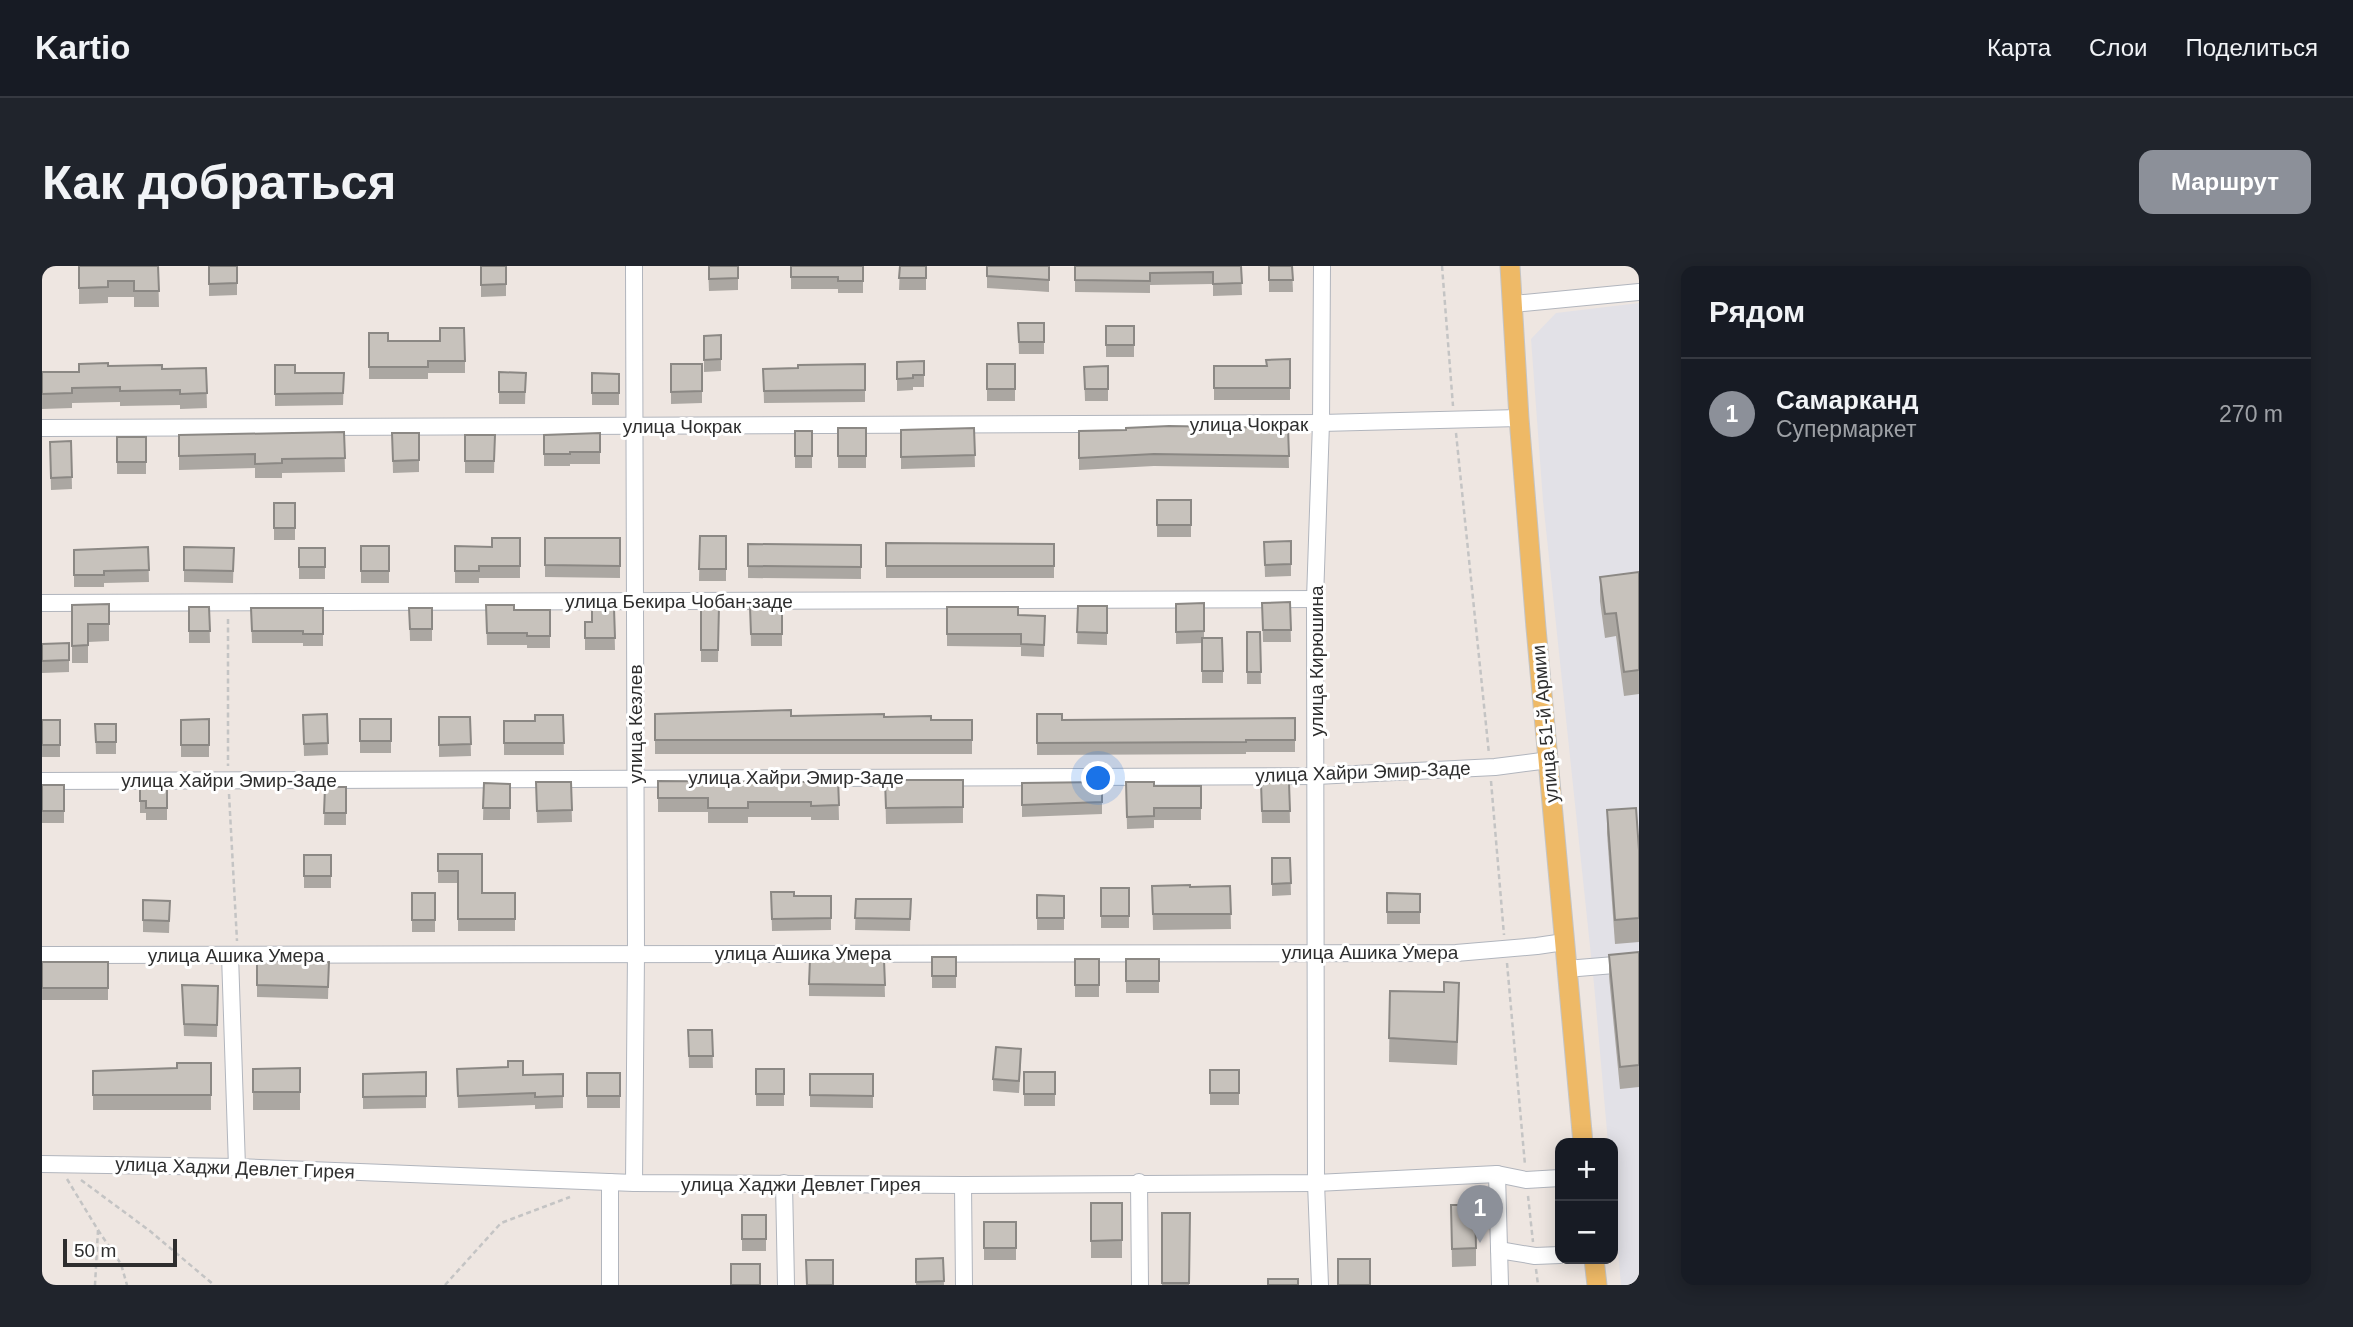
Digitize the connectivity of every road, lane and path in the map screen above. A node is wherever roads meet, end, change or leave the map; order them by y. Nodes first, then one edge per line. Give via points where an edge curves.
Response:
1 (634, 266) edge
2 (1322, 266) edge
3 (1510, 266) edge
4 (1639, 292) edge
5 (1513, 303) junction
6 (1519, 418) junction
7 (1321, 423) junction
8 (635, 427) junction
9 (42, 428) edge
10 (1315, 599) junction
11 (634, 601) junction
12 (42, 603) edge
13 (228, 603) junction
14 (1549, 760) junction
15 (1315, 776) junction
16 (636, 777) junction
17 (228, 780) junction
18 (42, 781) edge
19 (1564, 942) junction
20 (1317, 952) junction
21 (636, 953) junction
22 (42, 955) edge
23 (234, 955) junction
24 (1639, 963) edge
25 (1566, 969) junction
26 (1583, 1138) edge
27 (50, 1164) edge
28 (237, 1167) junction
29 (1497, 1174) junction
30 (1555, 1178) edge
31 (610, 1182) junction
32 (1139, 1182) junction
33 (634, 1183) junction
34 (785, 1183) junction
35 (1316, 1183) junction
36 (963, 1185) junction
37 (574, 1195) dead end
38 (98, 1230) junction
39 (1499, 1250) junction
40 (1555, 1255) edge
41 (1595, 1264) edge
42 (95, 1285) edge
43 (127, 1285) edge
44 (214, 1285) edge
45 (445, 1285) edge
46 (610, 1285) edge
47 (786, 1285) edge
48 (964, 1285) edge
49 (1140, 1285) edge
50 (1320, 1285) edge
51 (1500, 1285) edge
52 (1597, 1285) edge

1 - 8 street, улица Кезлев
2 - 7 street, улица Кирюшина
3 - 5 main road, улица 51-й Армии
4 - 5 street
5 - 6 main road, улица 51-й Армии
6 - 7 street, улица Чокрак
6 - 14 main road, улица 51-й Армии
7 - 8 street, улица Чокрак
7 - 10 street, улица Кирюшина
8 - 9 street, улица Чокрак
8 - 11 street, улица Кезлев
10 - 11 street, улица Бекира Чобан-заде
10 - 15 street, улица Кирюшина
11 - 13 street, улица Бекира Чобан-заде
11 - 16 street, улица Кезлев
12 - 13 street, улица Бекира Чобан-заде
13 - 17 path
14 - 15 street, улица Хайри Эмир-Заде
14 - 19 main road, улица 51-й Армии
15 - 16 street, улица Хайри Эмир-Заде
15 - 20 street, улица Кирюшина
16 - 17 street, улица Хайри Эмир-Заде
16 - 21 street, улица Кезлев
17 - 18 street, улица Хайри Эмир-Заде
17 - 23 path
19 - 20 street, улица Ашика Умера via 1455,953
19 - 25 main road, улица 51-й Армии
20 - 21 street, улица Ашика Умера
20 - 35 street, улица Кирюшина
21 - 23 street, улица Ашика Умера
21 - 33 street, улица Кезлев
22 - 23 street, улица Ашика Умера
23 - 28 street
24 - 25 street
25 - 26 main road, улица 51-й Армии
27 - 28 street, улица Хаджи Девлет Гирея
27 - 38 path
27 - 44 path via 150,1231
28 - 31 street, улица Хаджи Девлет Гирея
29 - 30 street, улица Хаджи Девлет Гирея via 1526,1180
29 - 35 street, улица Хаджи Девлет Гирея
29 - 39 street
31 - 33 street, улица Хаджи Девлет Гирея
31 - 46 street
32 - 35 street, улица Хаджи Девлет Гирея
32 - 36 street, улица Хаджи Девлет Гирея
32 - 49 street
33 - 34 street, улица Хаджи Девлет Гирея
34 - 36 street, улица Хаджи Девлет Гирея
34 - 47 street
35 - 50 street, улица Кирюшина
36 - 48 street
37 - 45 path via 501,1223
38 - 42 path
38 - 43 path via 121,1264
39 - 40 street
39 - 51 street
41 - 52 main road

